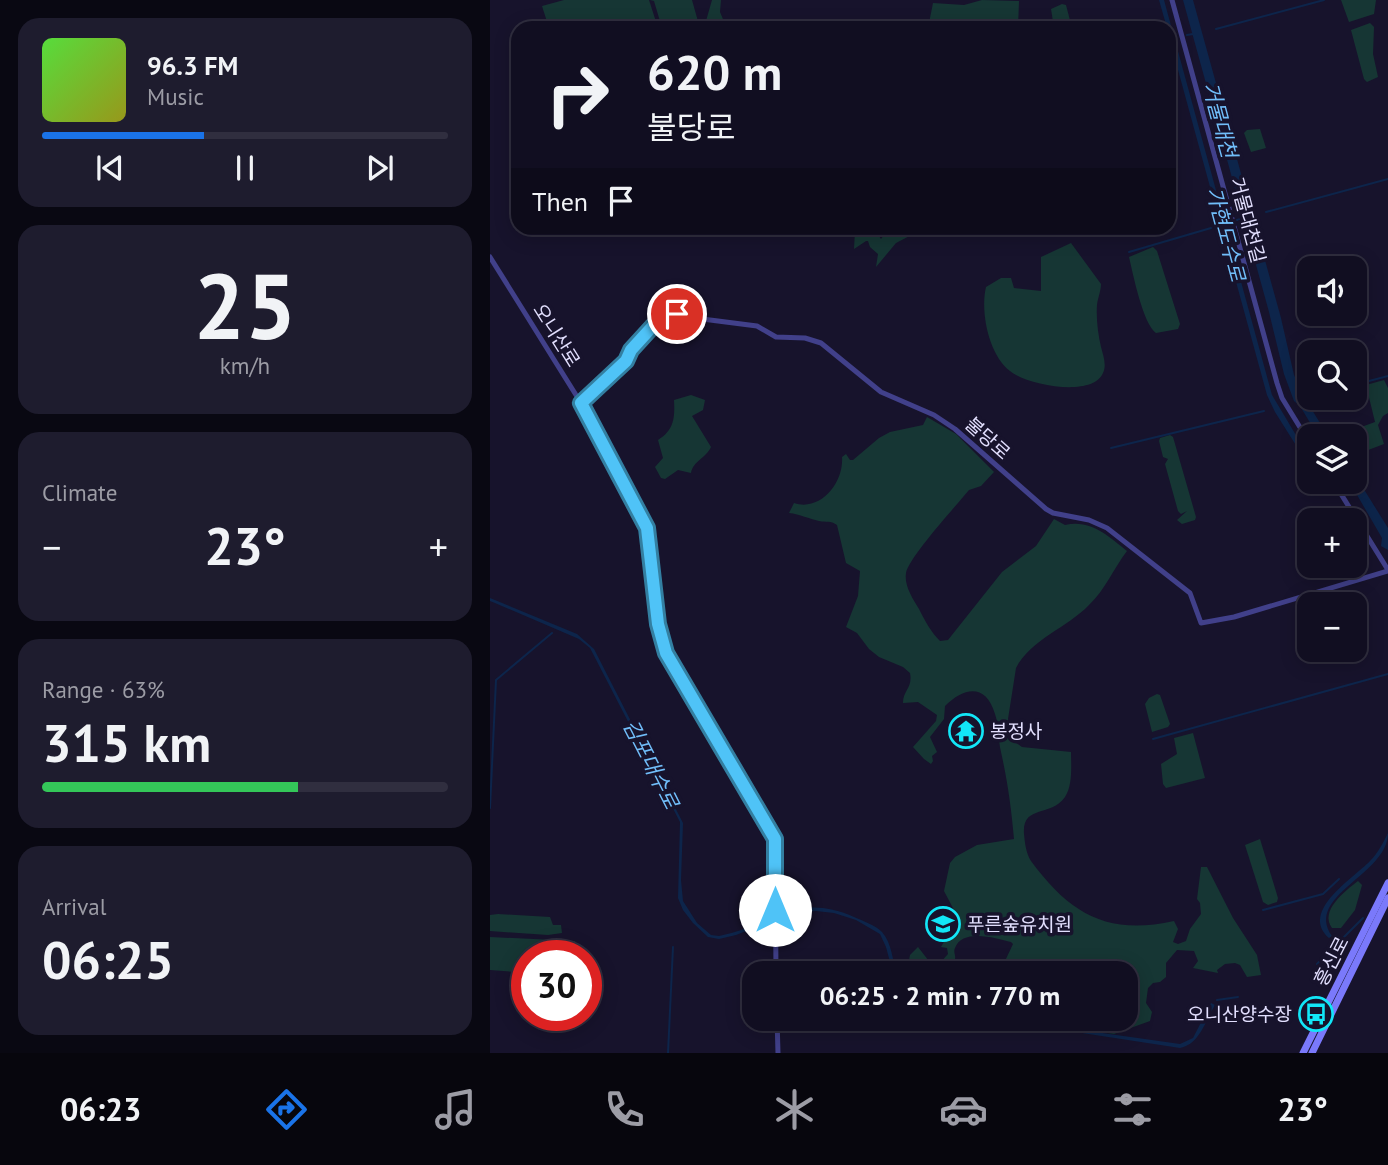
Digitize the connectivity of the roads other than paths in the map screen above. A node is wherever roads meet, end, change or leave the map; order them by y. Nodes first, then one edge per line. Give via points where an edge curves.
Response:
1 (1172, 0) edge
2 (490, 257) edge
3 (581, 403) junction
4 (1298, 424) edge
5 (1341, 494) edge
6 (1388, 570) edge
7 (1388, 883) edge
8 (1388, 898) edge
9 (776, 961) edge
10 (777, 1031) edge
11 (1306, 1052) edge
12 (778, 1053) edge

1 - 4 street, 거물대천길 via 1277,383
2 - 3 street, 오니산로
3 - 6 street, 불당로 via 626,361 641,338 671,315 757,326 776,337 821,343 881,392 955,429 1046,509 1107,528 1190,593 1201,623
3 - 9 street, 오니산로 via 647,528 658,624 666,653 775,839
5 - 6 street
7 - 11 main road, 흥신로
8 - 11 main road, 흥신로 via 1318,1043
10 - 12 street

